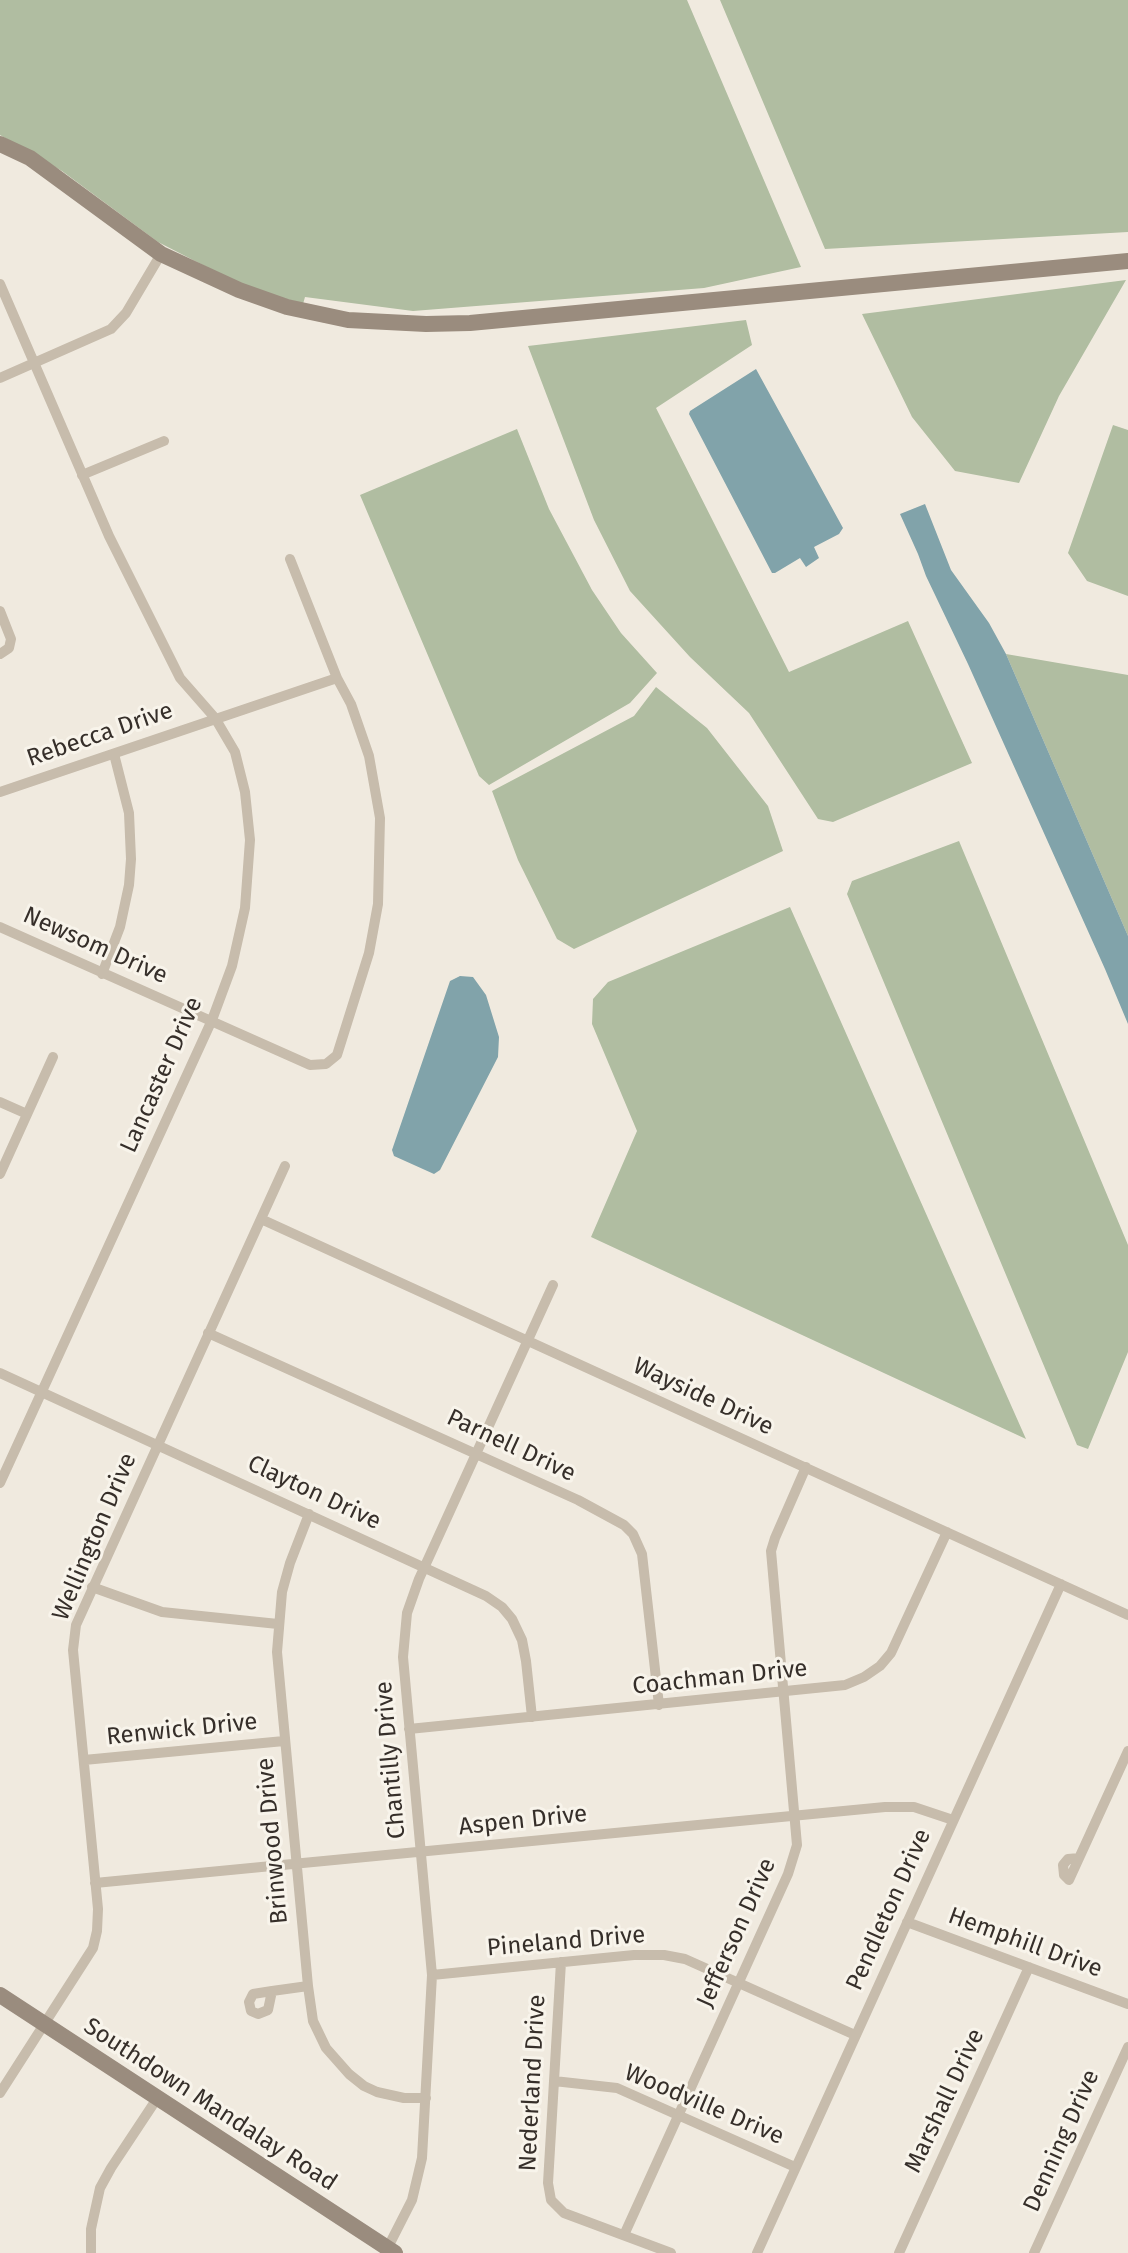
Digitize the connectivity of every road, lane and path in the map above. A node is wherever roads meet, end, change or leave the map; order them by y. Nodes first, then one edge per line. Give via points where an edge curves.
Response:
1 (0, 144) edge
2 (161, 254) junction
3 (1128, 261) edge
4 (0, 284) edge
5 (34, 363) junction
6 (0, 378) edge
7 (164, 441) dead end
8 (82, 475) junction
9 (290, 559) dead end
10 (0, 611) edge
11 (5, 651) edge
12 (337, 678) junction
13 (215, 718) junction
14 (114, 754) junction
15 (0, 792) edge
16 (0, 927) edge
17 (102, 974) junction
18 (212, 1020) junction
19 (54, 1057) dead end
20 (0, 1102) edge
21 (27, 1114) junction
22 (285, 1166) dead end
23 (0, 1174) edge
24 (261, 1219) junction
25 (553, 1285) dead end
26 (208, 1333) junction
27 (527, 1339) junction
28 (0, 1373) edge
29 (41, 1391) junction
30 (157, 1444) junction
31 (476, 1453) junction
32 (806, 1467) junction
33 (0, 1483) edge
34 (309, 1514) junction
35 (947, 1532) junction
36 (424, 1566) junction
37 (1060, 1584) junction
38 (92, 1587) junction
39 (1128, 1615) edge
40 (278, 1624) junction
41 (784, 1693) junction
42 (659, 1705) junction
43 (532, 1717) junction
44 (409, 1729) junction
45 (284, 1741) junction
46 (1128, 1751) edge
47 (84, 1760) junction
48 (796, 1816) junction
49 (953, 1820) junction
50 (421, 1852) junction
51 (296, 1864) junction
52 (1069, 1880) dead end
53 (95, 1883) junction
54 (907, 1922) junction
55 (561, 1962) junction
56 (1029, 1967) junction
57 (432, 1975) junction
58 (739, 1983) junction
59 (308, 1986) junction
60 (272, 1991) dead end
61 (0, 1995) edge
62 (1128, 2004) edge
63 (44, 2023) junction
64 (855, 2035) junction
65 (1128, 2047) edge
66 (554, 2081) junction
67 (0, 2093) edge
68 (158, 2097) junction
69 (426, 2098) junction
70 (679, 2114) junction
71 (795, 2167) junction
72 (624, 2235) junction
73 (389, 2251) edge
74 (91, 2253) edge
75 (671, 2253) edge
76 (757, 2253) edge
77 (899, 2253) edge
78 (1034, 2253) edge

1 - 2 street via 30,158
2 - 3 street via 287,307 348,320 426,324
2 - 5 street via 126,313 111,329
4 - 5 street, Lancaster Drive
5 - 6 street
5 - 8 street, Lancaster Drive
7 - 8 street
8 - 13 street, Lancaster Drive via 180,678
9 - 12 street
10 - 11 street via 11,639
12 - 13 street, Rebecca Drive
12 - 18 street, Newsom Drive via 369,756 380,818 378,904 369,953 337,1055 326,1064 310,1065
13 - 14 street, Rebecca Drive
13 - 18 street, Lancaster Drive via 235,752 246,792 250,840 246,908
14 - 15 street, Rebecca Drive
14 - 17 street via 129,813 131,859 121,927
16 - 17 street, Newsom Drive
17 - 18 street, Newsom Drive
18 - 29 street, Lancaster Drive
19 - 21 street
20 - 21 street
21 - 23 street
22 - 24 street, Wellington Drive
24 - 26 street, Wellington Drive
24 - 27 street, Wayside Drive
25 - 27 street, Chantilly Drive
26 - 30 street, Wellington Drive
26 - 31 street, Parnell Drive
27 - 31 street, Chantilly Drive
27 - 32 street, Wayside Drive
28 - 29 street, Clayton Drive
29 - 30 street, Clayton Drive
29 - 33 street, Lancaster Drive
30 - 34 street, Clayton Drive
30 - 38 street, Wellington Drive
31 - 36 street, Chantilly Drive
31 - 42 street, Parnell Drive via 615,1518 633,1534 645,1567
32 - 35 street, Wayside Drive
32 - 41 street, Jefferson Drive via 771,1551
34 - 36 street, Clayton Drive
34 - 40 street, Brinwood Drive via 290,1563
35 - 37 street, Wayside Drive
35 - 41 street, Coachman Drive via 896,1645 880,1666 845,1685
36 - 43 street, Clayton Drive via 486,1596 512,1619 522,1640
36 - 44 street, Chantilly Drive via 407,1613 402,1657
37 - 39 street, Wayside Drive
37 - 49 street, Pendleton Drive
38 - 40 street via 162,1612
38 - 47 street, Wellington Drive via 76,1625 74,1650
40 - 45 street, Brinwood Drive
41 - 42 street, Coachman Drive
41 - 48 street, Jefferson Drive
42 - 43 street, Coachman Drive
43 - 44 street, Coachman Drive
44 - 50 street, Chantilly Drive
45 - 47 street, Renwick Drive
45 - 51 street, Brinwood Drive
46 - 52 street
47 - 53 street, Wellington Drive
48 - 49 street, Aspen Drive via 914,1807
48 - 50 street, Aspen Drive
48 - 58 street, Jefferson Drive via 797,1845 788,1874
49 - 54 street, Pendleton Drive
50 - 51 street, Aspen Drive
50 - 57 street, Chantilly Drive
51 - 53 street, Aspen Drive
51 - 59 street, Brinwood Drive
53 - 63 street, Wellington Drive via 96,1941
54 - 56 street, Hemphill Drive
54 - 64 street, Pendleton Drive
55 - 57 street, Pineland Drive
55 - 58 street, Pineland Drive via 664,1955 685,1959
55 - 66 street, Nederland Drive
56 - 62 street, Hemphill Drive
56 - 77 street, Marshall Drive
57 - 69 street, Chantilly Drive
58 - 64 street, Pineland Drive
58 - 70 street, Jefferson Drive
59 - 60 street
59 - 69 street, Brinwood Drive via 321,2041 349,2074 377,2092
61 - 63 street, Southdown Mandalay Road
63 - 67 street, Wellington Drive
63 - 68 street, Southdown Mandalay Road
64 - 71 street, Pendleton Drive
65 - 78 street, Denning Drive
66 - 70 street, Woodville Drive via 617,2088
66 - 72 street, Nederland Drive via 551,2200 564,2213
68 - 73 street, Southdown Mandalay Road
68 - 74 street via 100,2188
69 - 73 street, Chantilly Drive via 418,2183
70 - 71 street, Woodville Drive
70 - 72 street, Jefferson Drive
71 - 76 street, Pendleton Drive
72 - 75 street, Nederland Drive

